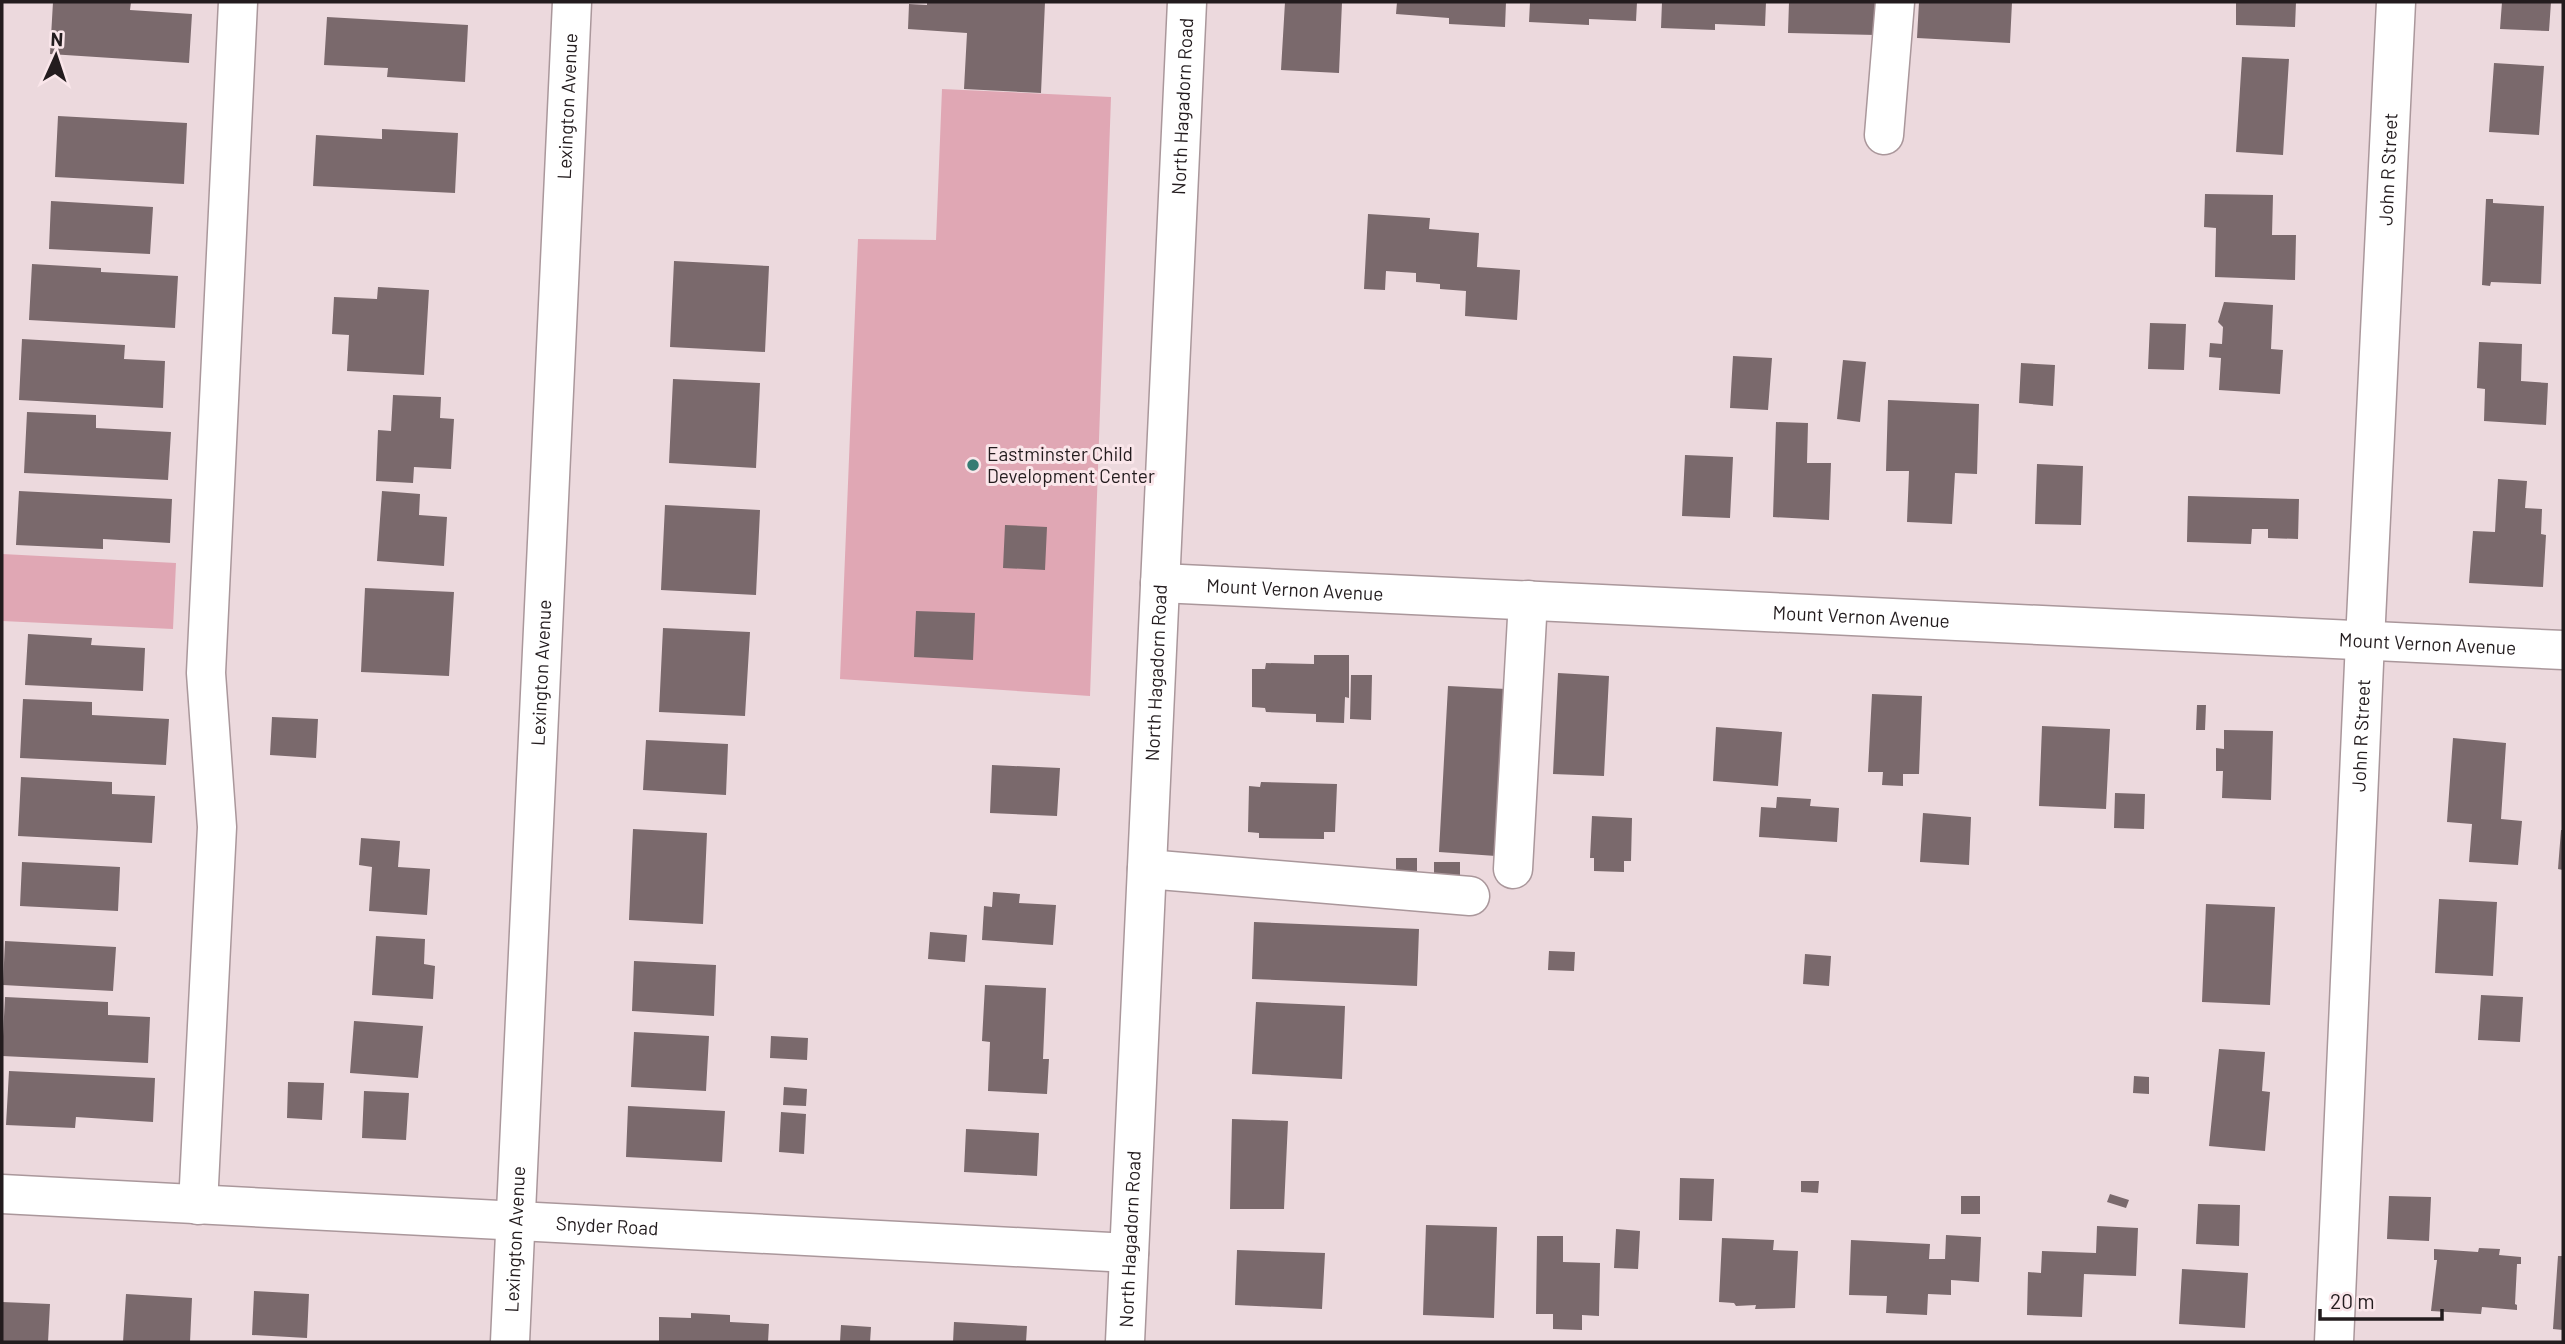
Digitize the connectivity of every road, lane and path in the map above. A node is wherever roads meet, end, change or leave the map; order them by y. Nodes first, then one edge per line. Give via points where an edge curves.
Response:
1 (238, 2) edge
2 (572, 2) edge
3 (1187, 2) edge
4 (1895, 2) edge
5 (2396, 2) edge
6 (1884, 135) dead end
7 (1160, 583) junction
8 (1528, 600) junction
9 (2365, 641) junction
10 (2563, 650) edge
11 (1147, 869) junction
12 (1513, 869) dead end
13 (1470, 896) dead end
14 (2, 1194) edge
15 (198, 1205) junction
16 (516, 1222) junction
17 (1129, 1253) junction
18 (510, 1342) edge
19 (1125, 1342) edge
20 (2334, 1342) edge

1 - 15 street via 206,673 217,827
2 - 16 street, Lexington Avenue
3 - 7 street, North Hagadorn Road
4 - 6 street
5 - 9 street, John R Street
7 - 8 street, Mount Vernon Avenue
7 - 11 street, North Hagadorn Road
8 - 9 street, Mount Vernon Avenue
8 - 12 street
9 - 10 street, Mount Vernon Avenue
9 - 20 street, John R Street
11 - 13 street
11 - 17 street, North Hagadorn Road
14 - 15 street, Snyder Road
15 - 16 street, Snyder Road
16 - 17 street, Snyder Road
16 - 18 street, Lexington Avenue
17 - 19 street, North Hagadorn Road

